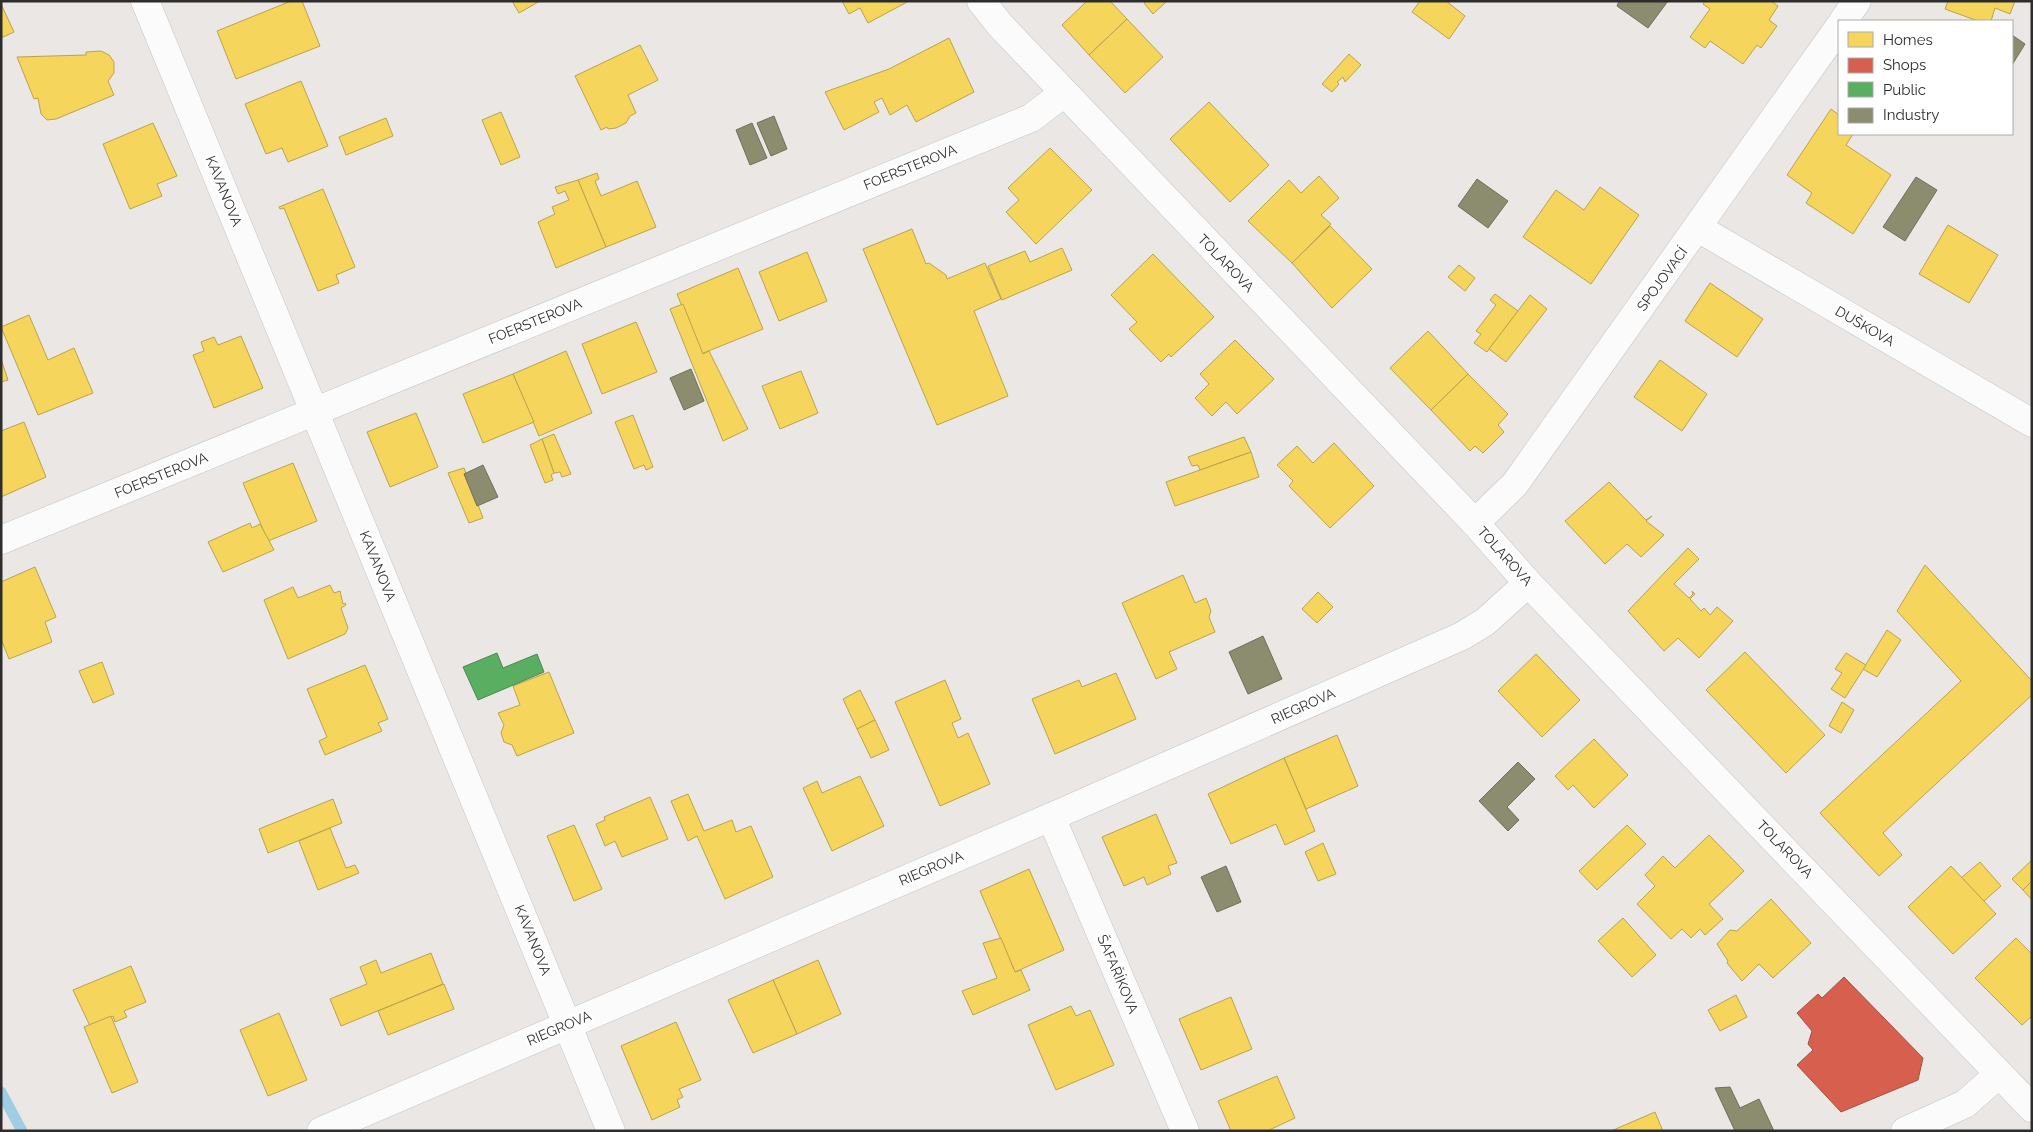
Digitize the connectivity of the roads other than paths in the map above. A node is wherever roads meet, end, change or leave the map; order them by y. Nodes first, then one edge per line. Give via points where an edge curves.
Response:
1 (145, 1) edge
2 (981, 1) edge
3 (1857, 1) edge
4 (1844, 20) edge
5 (1838, 28) edge
6 (1064, 93) junction
7 (1698, 228) junction
8 (315, 412) junction
9 (2032, 423) edge
10 (1474, 523) junction
11 (1, 540) edge
12 (1528, 583) junction
13 (1051, 817) junction
14 (567, 1025) junction
15 (1999, 1074) junction
16 (2032, 1108) edge
17 (321, 1131) edge
18 (611, 1131) edge
19 (1185, 1131) edge
20 (1905, 1131) edge

1 - 8 street, KAVANOVA
2 - 6 street, TOLAROVA
3 - 4 street
5 - 7 street, SPOJOVACÍ
6 - 8 street, FOERSTEROVA via 1031,118
6 - 10 street, TOLAROVA
7 - 9 street, DUŠKOVA
7 - 10 street, SPOJOVACÍ via 1515,484
8 - 11 street, FOERSTEROVA
8 - 14 street, KAVANOVA
10 - 12 street, TOLAROVA
12 - 13 street, RIEGROVA via 1484,622 1462,636
12 - 15 street, TOLAROVA
13 - 14 street, RIEGROVA
13 - 19 street, ŠAFAŘÍKOVA
14 - 17 street, RIEGROVA
14 - 18 street, KAVANOVA
15 - 16 street, TOLAROVA
15 - 20 street via 1965,1104

